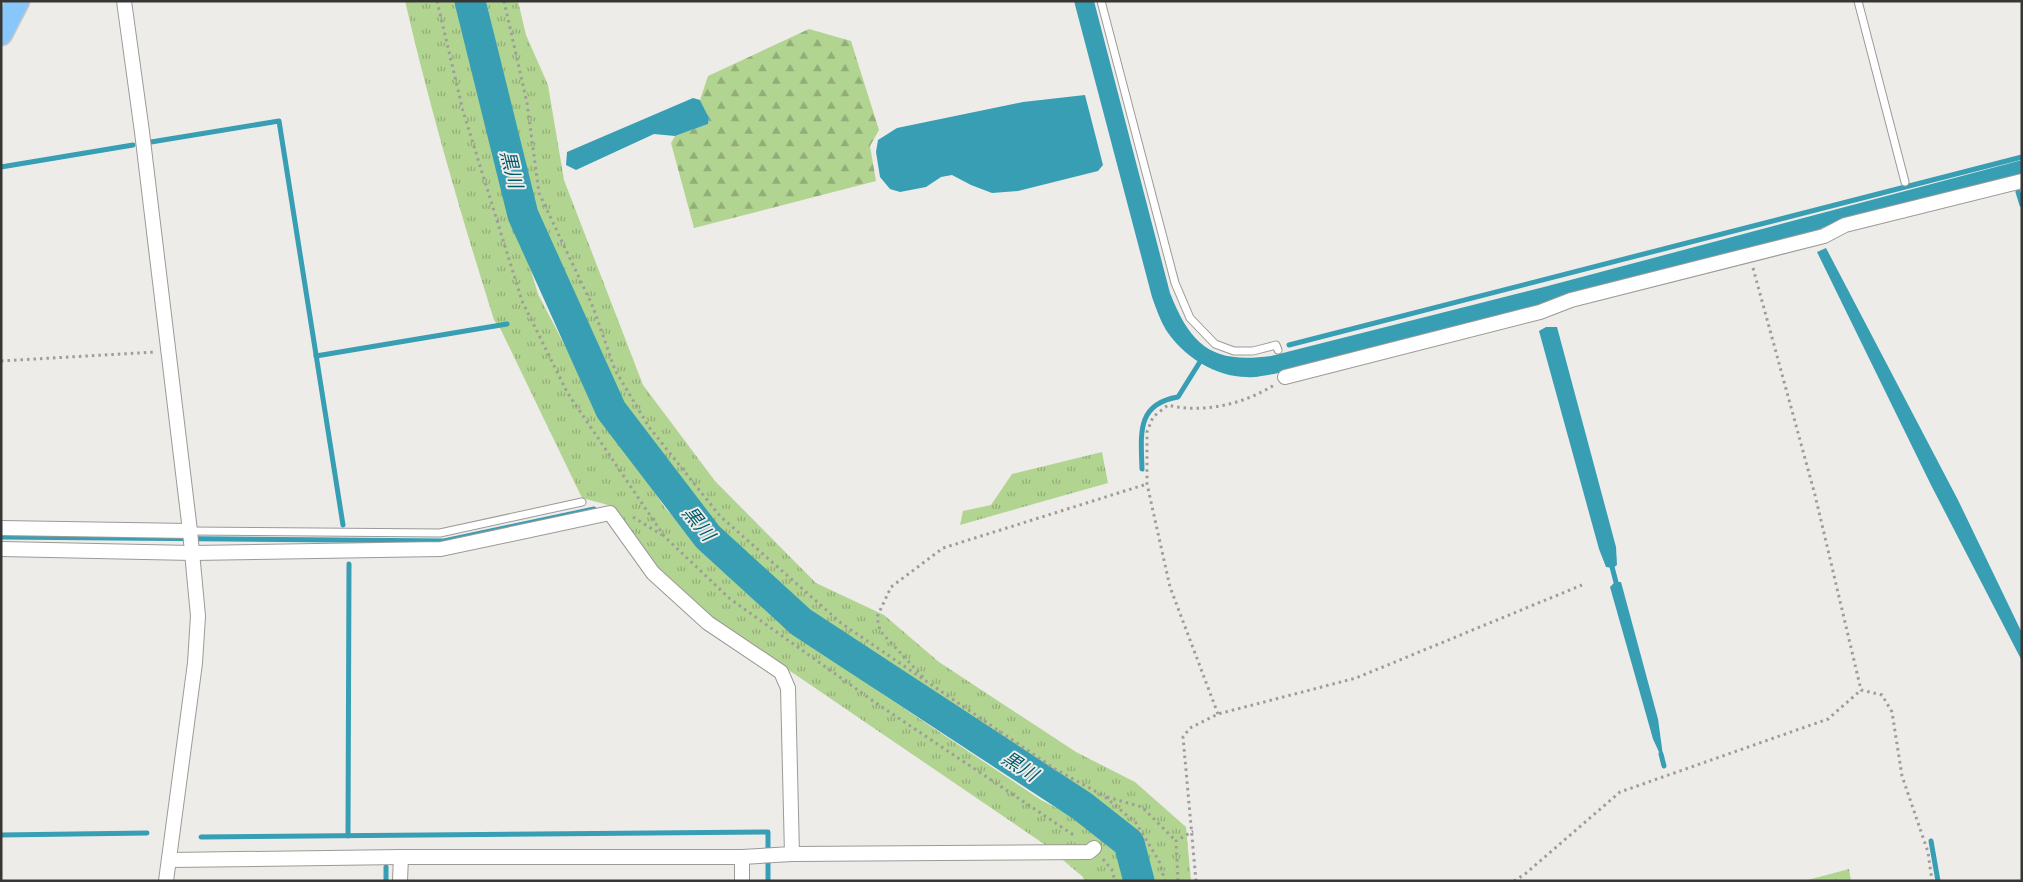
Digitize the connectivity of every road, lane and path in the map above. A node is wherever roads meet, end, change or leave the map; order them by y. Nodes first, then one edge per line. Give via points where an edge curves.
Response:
1 (18, 1) edge
2 (124, 1) edge
3 (436, 1) edge
4 (504, 1) edge
5 (1102, 1) edge
6 (1858, 1) edge
7 (1, 34) edge
8 (2022, 181) edge
9 (1905, 182) dead end
10 (1749, 256) junction
11 (1278, 350) dead end
12 (168, 351) junction
13 (1, 361) edge
14 (1286, 378) joint
15 (1146, 484) junction
16 (582, 502) dead end
17 (610, 513) junction
18 (1, 528) edge
19 (190, 531) junction
20 (664, 536) junction
21 (1, 549) edge
22 (192, 553) junction
23 (1582, 585) dead end
24 (928, 682) junction
25 (1861, 690) junction
26 (1218, 714) junction
27 (1104, 796) junction
28 (1193, 831) junction
29 (1176, 841) junction
30 (1094, 848) junction
31 (792, 854) junction
32 (401, 857) junction
33 (742, 858) junction
34 (169, 860) junction
35 (166, 881) edge
36 (400, 881) edge
37 (742, 881) edge
38 (1116, 881) edge
39 (1165, 881) edge
40 (1178, 881) edge
41 (1196, 881) edge
42 (1514, 881) edge
43 (1932, 881) edge

1 - 7 main road
2 - 12 street
3 - 20 path via 463,111 522,301 566,392
4 - 24 path via 527,103 540,193 593,307 616,370 649,427 720,516 840,624
5 - 11 lane via 1175,283 1190,318 1215,344 1234,351 1253,351 1276,345
6 - 9 lane
8 - 10 street via 1845,225 1824,236
10 - 14 street via 1570,300 1540,312
10 - 25 path via 1815,495
12 - 13 path
12 - 19 street
14 - 15 path via 1258,395 1230,404 1182,409 1168,405 1153,417 1147,432
15 - 24 path via 943,548 891,586 877,617 880,631
15 - 26 path via 1170,587
16 - 19 lane via 440,533
17 - 20 path via 623,511
17 - 22 street via 441,549
17 - 31 street via 653,573 708,624 781,672 788,688
18 - 19 street
19 - 22 street
20 - 30 path via 736,604 876,704
21 - 22 street
22 - 34 street via 198,616 195,663
23 - 26 path via 1356,678
24 - 27 path via 1055,769
25 - 42 path via 1828,718 1620,792
25 - 43 path via 1882,695 1892,712 1902,776 1928,852
26 - 28 path via 1190,728 1183,737
27 - 29 path via 1142,808
27 - 39 path via 1136,823 1159,861
28 - 29 path
28 - 41 path
29 - 40 path
30 - 31 street via 1089,852
30 - 38 path via 1112,870
31 - 33 street
32 - 33 street
32 - 34 street
32 - 36 street
33 - 37 street
34 - 35 street

